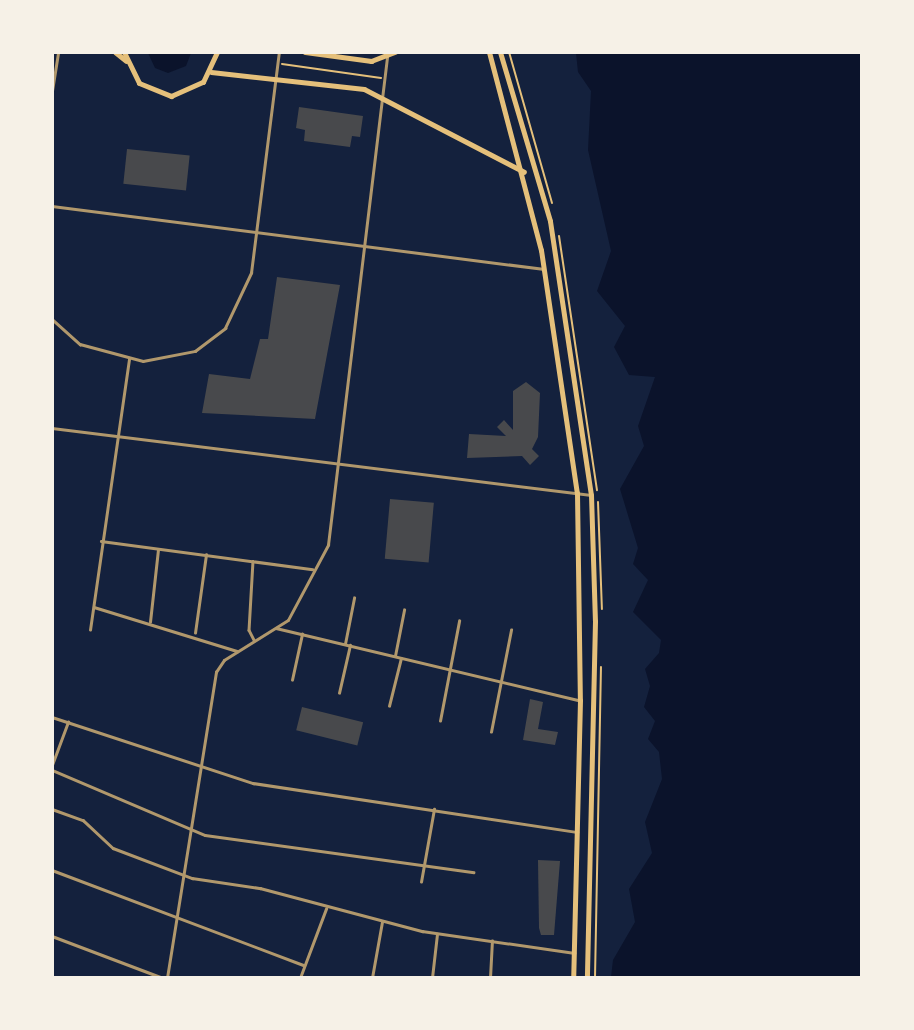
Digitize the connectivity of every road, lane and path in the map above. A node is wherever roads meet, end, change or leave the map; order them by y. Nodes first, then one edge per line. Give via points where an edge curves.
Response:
1 (58, 52) edge
2 (115, 52) edge
3 (124, 52) edge
4 (217, 52) edge
5 (279, 52) edge
6 (304, 52) edge
7 (395, 52) edge
8 (489, 52) edge
9 (500, 52) edge
10 (387, 53) edge
11 (126, 61) junction
12 (278, 63) junction
13 (211, 72) junction
14 (276, 75) junction
15 (385, 79) junction
16 (52, 91) edge
17 (383, 102) junction
18 (524, 172) junction
19 (52, 206) edge
20 (257, 232) junction
21 (365, 246) junction
22 (544, 269) junction
23 (52, 319) edge
24 (129, 360) junction
25 (52, 428) edge
26 (119, 436) junction
27 (340, 464) junction
28 (577, 493) junction
29 (591, 495) junction
30 (101, 541) junction
31 (158, 548) junction
32 (206, 555) junction
33 (253, 561) junction
34 (312, 569) junction
35 (355, 598) dead end
36 (94, 607) junction
37 (404, 610) dead end
38 (459, 621) dead end
39 (150, 622) junction
40 (276, 628) junction
41 (90, 630) dead end
42 (511, 630) dead end
43 (195, 633) junction
44 (302, 634) junction
45 (254, 640) junction
46 (345, 644) junction
47 (350, 645) junction
48 (237, 651) junction
49 (395, 656) junction
50 (401, 658) junction
51 (450, 670) junction
52 (292, 680) dead end
53 (501, 682) junction
54 (339, 693) dead end
55 (580, 700) junction
56 (388, 706) dead end
57 (52, 717) edge
58 (440, 721) dead end
59 (68, 722) junction
60 (491, 732) dead end
61 (52, 765) edge
62 (196, 768) junction
63 (52, 770) edge
64 (52, 809) edge
65 (433, 809) junction
66 (188, 830) junction
67 (577, 832) junction
68 (425, 862) junction
69 (52, 870) edge
70 (473, 872) dead end
71 (181, 875) junction
72 (421, 882) dead end
73 (326, 909) junction
74 (174, 917) junction
75 (382, 922) junction
76 (437, 934) junction
77 (52, 936) edge
78 (492, 941) junction
79 (574, 953) junction
80 (304, 965) junction
81 (300, 976) edge
82 (165, 978) edge
83 (307, 978) edge
84 (372, 978) edge
85 (432, 978) edge
86 (490, 978) edge
87 (573, 978) edge
88 (587, 978) edge

1 - 16 street
2 - 11 main road
3 - 11 main road
4 - 13 main road
5 - 12 street
6 - 10 main road via 371,61
7 - 10 main road
8 - 18 main road
9 - 29 main road via 550,221
10 - 15 street
11 - 13 main road via 139,83 160,94 194,89
12 - 14 street
12 - 15 path
13 - 14 main road
14 - 17 main road via 364,89
14 - 20 street
15 - 17 street
17 - 18 main road
17 - 21 street
18 - 22 main road
19 - 20 street
20 - 21 street
20 - 24 street via 246,295 225,328 177,357
21 - 22 street
21 - 27 street
22 - 28 main road
23 - 24 street via 80,344
24 - 26 street
25 - 26 street
26 - 27 street
26 - 30 street
27 - 28 street
27 - 34 street via 328,545
28 - 29 street
28 - 55 main road
29 - 88 main road
30 - 31 street
30 - 36 street
31 - 32 street
31 - 39 street
32 - 33 street
32 - 43 street
33 - 34 street
33 - 45 street via 248,630
34 - 40 street via 295,611
35 - 46 street
36 - 39 street
36 - 41 street
37 - 49 street
38 - 51 street
39 - 43 street
40 - 44 street
40 - 45 street
42 - 53 street
43 - 48 street
44 - 46 street
44 - 52 street
45 - 48 street
46 - 47 street
47 - 49 street
47 - 54 street
48 - 62 street via 216,672
49 - 50 street
50 - 51 street
50 - 56 street
51 - 53 street
51 - 58 street
53 - 55 street
53 - 60 street
55 - 67 main road
57 - 59 street
59 - 61 street
59 - 62 street
62 - 65 street via 253,783
62 - 66 street
63 - 66 street
64 - 71 street via 83,820 113,848
65 - 67 street
65 - 68 street
66 - 68 street
66 - 71 street
67 - 79 main road
68 - 70 street
68 - 72 street
69 - 74 street
71 - 73 street
71 - 74 street
73 - 75 street
73 - 80 street
74 - 80 street
74 - 82 street
75 - 76 street
75 - 84 street
76 - 78 street
76 - 85 street
77 - 82 street
78 - 79 street
78 - 86 street
79 - 87 main road
80 - 81 street
81 - 83 street

